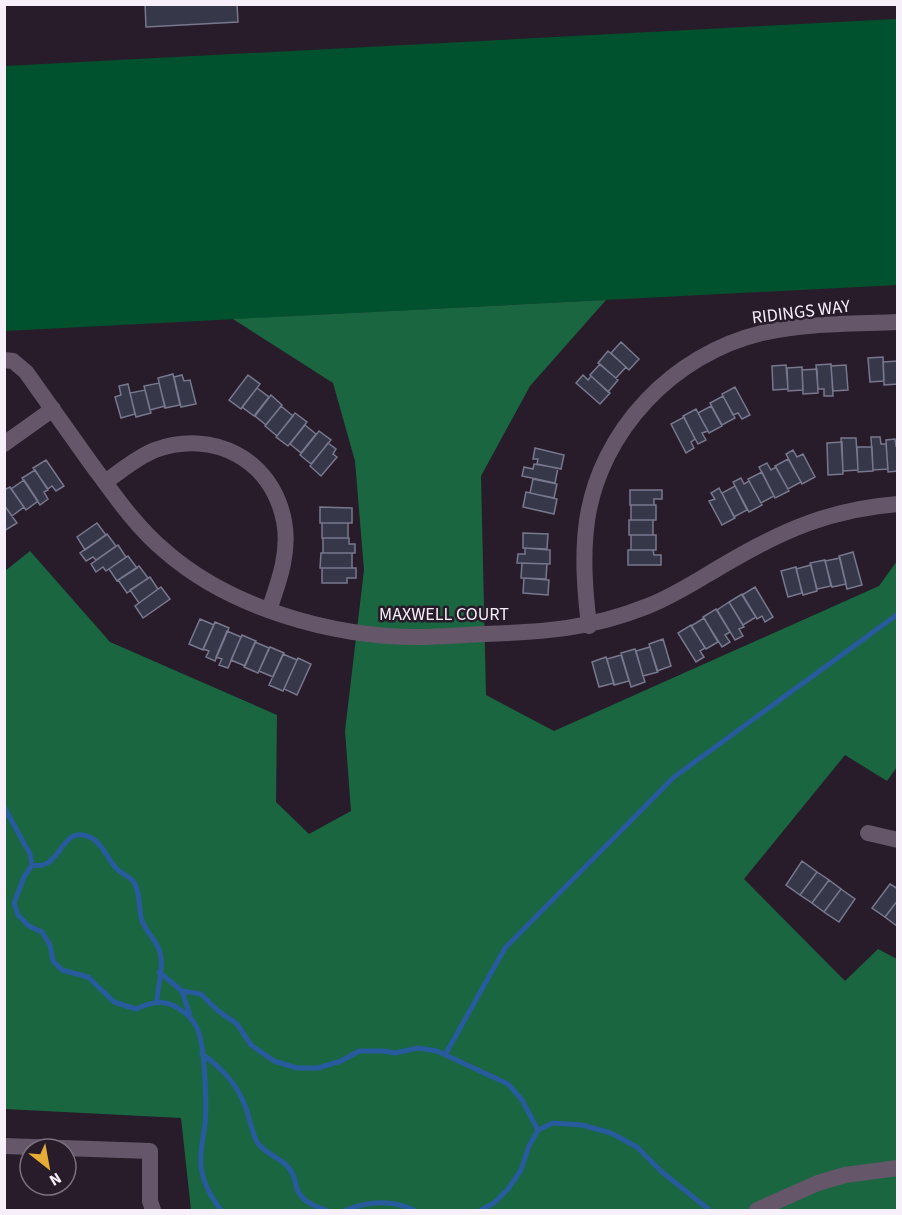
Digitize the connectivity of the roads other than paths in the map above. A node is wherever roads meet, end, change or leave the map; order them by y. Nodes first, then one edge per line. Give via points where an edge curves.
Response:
1 (897, 321) edge
2 (4, 360) edge
3 (53, 410) junction
4 (4, 444) edge
5 (105, 482) junction
6 (897, 504) edge
7 (269, 610) junction
8 (589, 626) junction
9 (867, 833) dead end
10 (897, 840) edge
11 (4, 1146) edge
12 (897, 1168) edge
13 (153, 1210) edge
14 (757, 1210) edge

1 - 8 street, RIDINGS WAY via 763,333 700,357 647,399 609,452 596,484 587,521 585,556
2 - 3 street, MAXWELL COURT via 13,361 26,372
3 - 4 street
3 - 5 street, MAXWELL COURT
5 - 7 street, MAXWELL COURT via 142,530 164,551 219,590
5 - 7 street via 153,451 182,443 211,444 245,459 271,486 284,521 283,567
6 - 8 street, MAXWELL COURT via 842,511 808,522 767,540 662,600
7 - 8 street, MAXWELL COURT via 324,626 417,637
9 - 10 street
11 - 13 street via 150,1151
12 - 14 street via 818,1183

